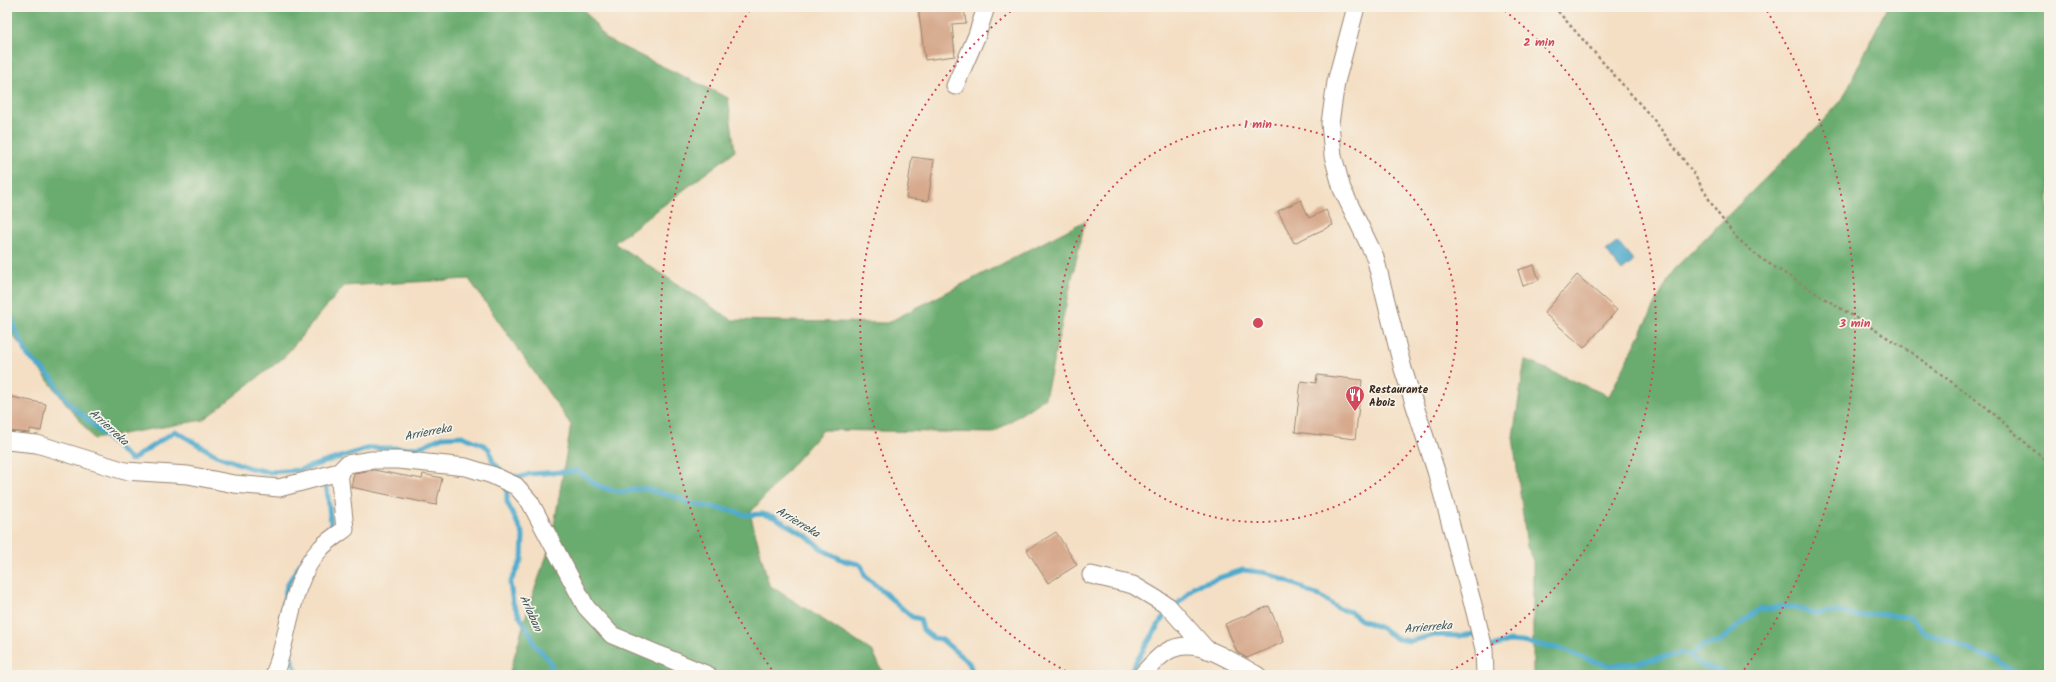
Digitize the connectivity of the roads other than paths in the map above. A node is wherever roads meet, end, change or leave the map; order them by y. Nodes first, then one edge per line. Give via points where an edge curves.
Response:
1 (986, 7) edge
2 (1356, 7) edge
3 (955, 86) dead end
4 (7, 441) edge
5 (339, 472) junction
6 (1091, 575) dead end
7 (1207, 650) junction
8 (274, 675) edge
9 (708, 675) edge
10 (1142, 675) edge
11 (1257, 675) edge
12 (1485, 675) edge

1 - 3 street
2 - 12 street via 1336,82 1330,123 1333,156 1342,189 1375,258 1403,369 1436,471 1480,632 1484,649
4 - 5 street via 37,444 125,471 188,474 234,484 279,488
5 - 8 street via 345,529 321,548 306,568 290,613 281,659
5 - 9 street via 348,464 372,460 398,460 466,468 492,475 516,486 530,502 586,607 612,635
6 - 7 street via 1133,585 1173,612
7 - 10 street via 1188,646 1171,649 1151,664
7 - 11 street

